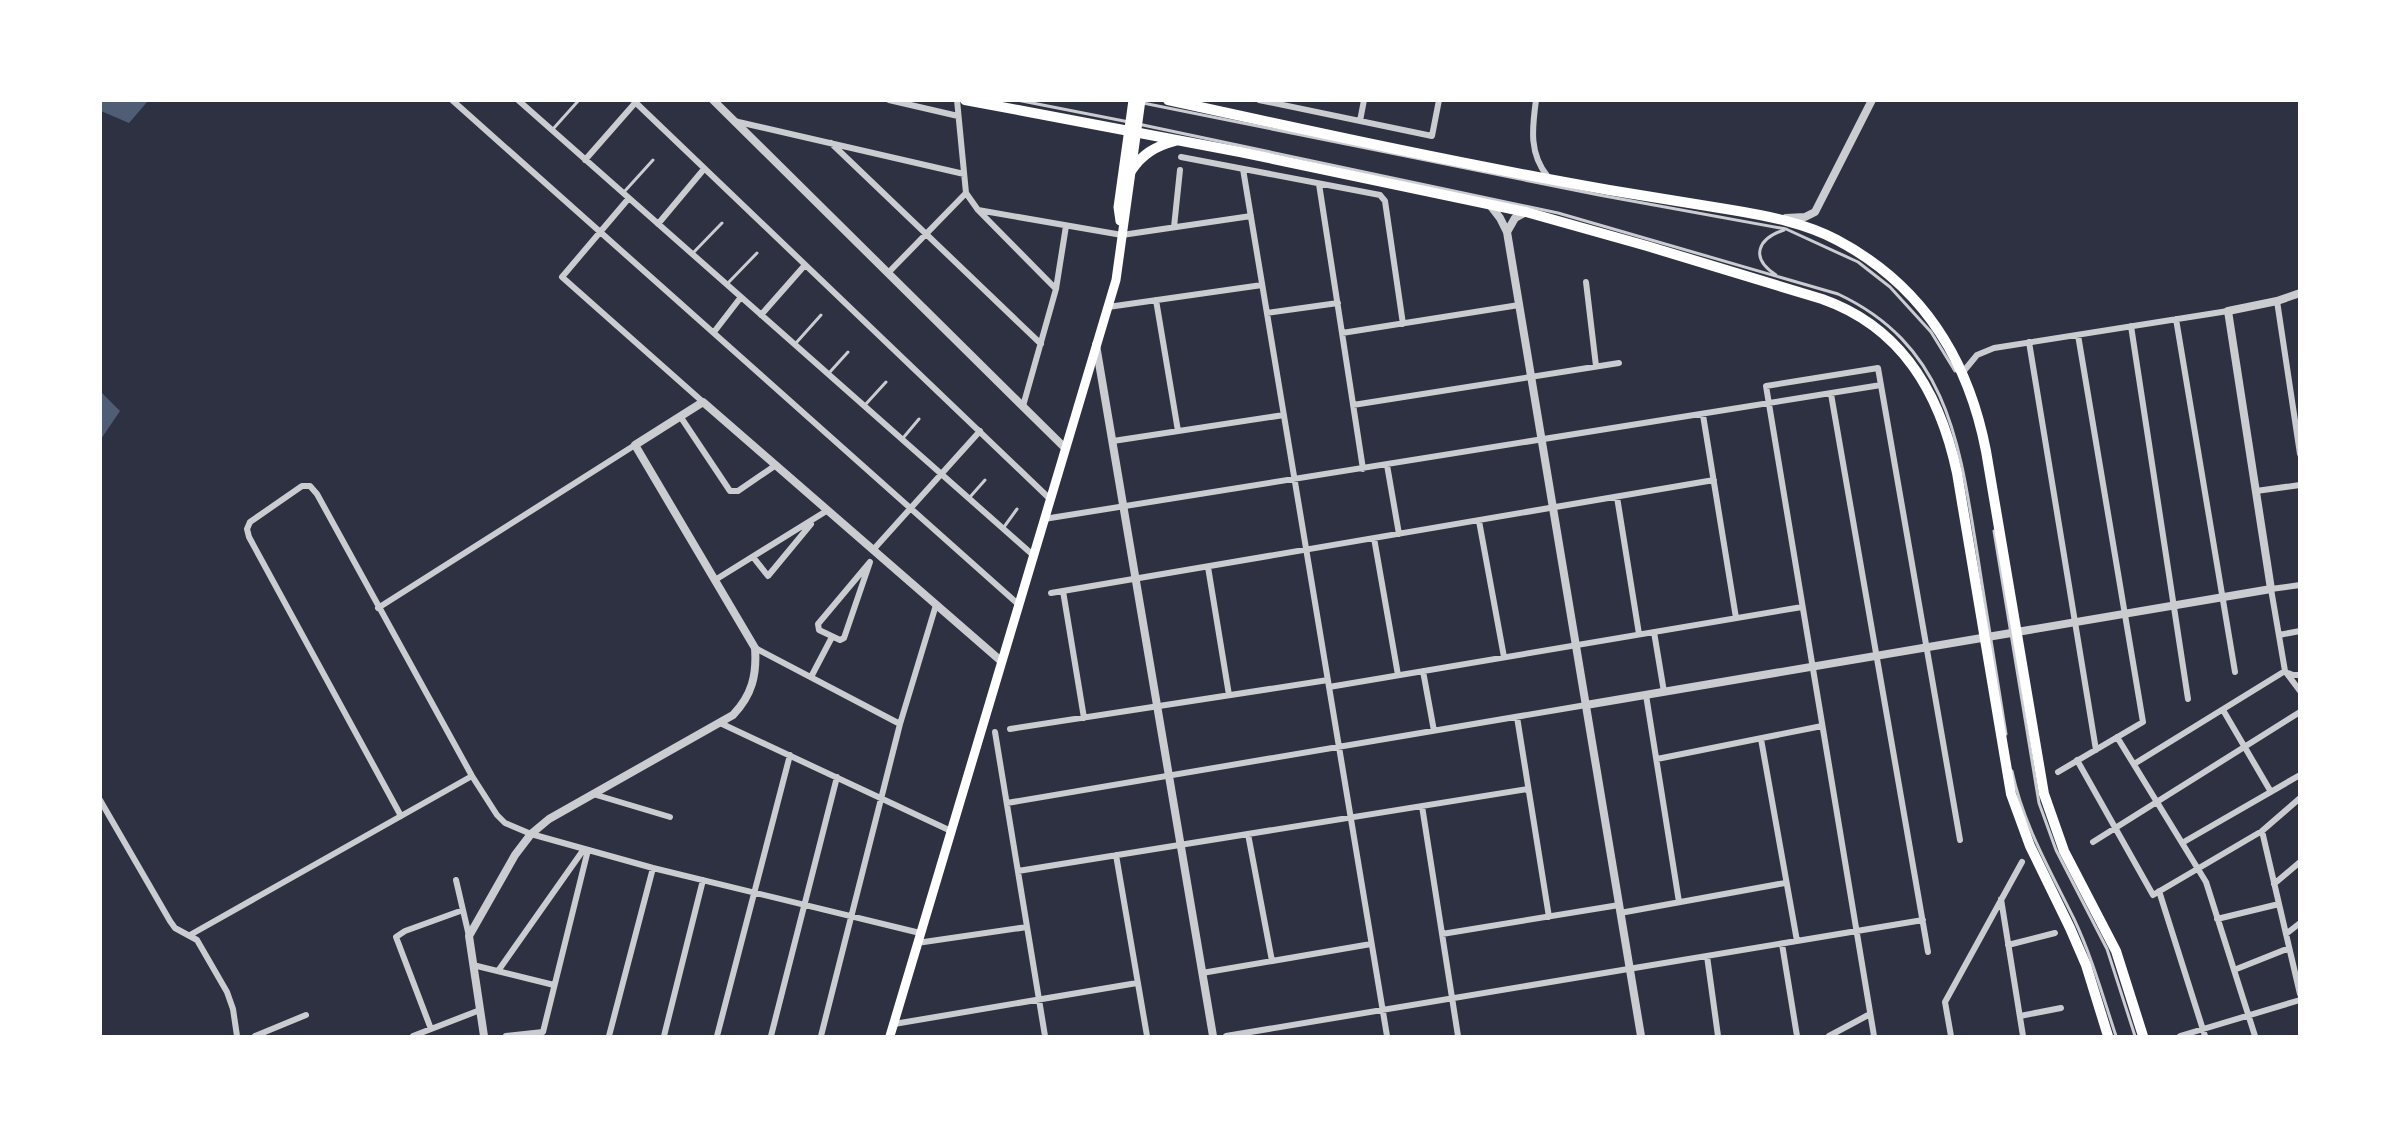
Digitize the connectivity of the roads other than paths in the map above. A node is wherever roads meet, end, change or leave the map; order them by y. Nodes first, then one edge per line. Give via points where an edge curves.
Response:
1 (452, 100) edge
2 (518, 100) edge
3 (579, 100) edge
4 (713, 100) edge
5 (889, 100) edge
6 (957, 100) edge
7 (965, 100) edge
8 (1017, 100) edge
9 (1259, 100) edge
10 (1364, 100) edge
11 (1438, 100) edge
12 (1536, 100) edge
13 (1872, 100) edge
14 (1135, 101) edge
15 (1170, 101) edge
16 (634, 102) edge
17 (1289, 104) edge
18 (958, 116) junction
19 (733, 121) junction
20 (1360, 121) junction
21 (1133, 128) junction
22 (552, 130) junction
23 (1178, 141) junction
24 (831, 143) junction
25 (1181, 157) dead end
26 (653, 159) dead end
27 (585, 160) junction
28 (704, 169) junction
29 (1180, 170) dead end
30 (1243, 170) junction
31 (1131, 171) junction
32 (964, 174) junction
33 (1548, 178) junction
34 (1319, 184) junction
35 (623, 193) junction
36 (966, 193) junction
37 (629, 198) junction
38 (1490, 205) junction
39 (978, 210) junction
40 (1526, 212) junction
41 (1251, 216) junction
42 (1774, 218) junction
43 (722, 223) dead end
44 (658, 224) junction
45 (1066, 226) junction
46 (1174, 227) junction
47 (1786, 229) junction
48 (600, 231) junction
49 (1507, 232) junction
50 (926, 234) junction
51 (1122, 235) junction
52 (757, 253) dead end
53 (692, 254) junction
54 (805, 265) junction
55 (888, 273) junction
56 (1779, 278) junction
57 (1586, 282) dead end
58 (726, 284) junction
59 (1262, 285) junction
60 (1056, 289) junction
61 (2300, 293) edge
62 (741, 297) junction
63 (1156, 300) junction
64 (2277, 301) junction
65 (1338, 303) junction
66 (1519, 305) junction
67 (1108, 307) junction
68 (2228, 311) junction
69 (1267, 313) junction
70 (761, 315) junction
71 (821, 315) dead end
72 (2176, 319) junction
73 (1403, 324) junction
74 (2131, 326) junction
75 (714, 332) junction
76 (1342, 333) junction
77 (2078, 334) junction
78 (2030, 342) junction
79 (1041, 344) junction
80 (795, 345) junction
81 (1096, 345) junction
82 (848, 352) dead end
83 (1618, 363) dead end
84 (1596, 366) junction
85 (1964, 372) junction
86 (828, 374) junction
87 (1531, 376) junction
88 (886, 382) dead end
89 (1881, 385) junction
90 (1831, 394) junction
91 (703, 402) junction
92 (1353, 405) junction
93 (1769, 405) junction
94 (864, 406) junction
95 (1023, 406) junction
96 (1284, 415) junction
97 (1703, 415) junction
98 (680, 416) junction
99 (920, 419) dead end
100 (980, 431) junction
101 (1178, 431) junction
102 (902, 439) junction
103 (1113, 441) junction
104 (1542, 441) junction
105 (634, 445) junction
106 (1065, 448) junction
107 (2300, 454) edge
108 (776, 465) junction
109 (1388, 465) junction
110 (1363, 469) junction
111 (941, 474) junction
112 (985, 480) dead end
113 (1295, 480) junction
114 (1714, 480) junction
115 (2300, 485) edge
116 (2256, 491) junction
117 (1617, 497) junction
118 (969, 498) junction
119 (1050, 499) junction
120 (912, 507) junction
121 (1124, 507) junction
122 (1553, 508) junction
123 (1017, 509) dead end
124 (828, 510) junction
125 (816, 519) junction
126 (1044, 519) junction
127 (1479, 521) junction
128 (1003, 528) junction
129 (1399, 534) junction
130 (1374, 538) junction
131 (873, 550) junction
132 (1306, 550) junction
133 (1033, 555) junction
134 (753, 557) junction
135 (1208, 567) junction
136 (1136, 579) junction
137 (715, 580) junction
138 (2300, 585) edge
139 (2271, 589) junction
140 (1063, 591) junction
141 (1052, 593) dead end
142 (2222, 597) junction
143 (936, 604) junction
144 (1018, 604) junction
145 (2174, 606) junction
146 (1802, 607) junction
147 (378, 608) junction
148 (2124, 614) junction
149 (1736, 618) junction
150 (2074, 622) junction
151 (2300, 631) edge
152 (1654, 632) junction
153 (2013, 633) junction
154 (1639, 634) junction
155 (2279, 635) junction
156 (832, 637) junction
157 (1987, 637) junction
158 (1576, 645) junction
159 (755, 648) junction
160 (1926, 648) junction
161 (1877, 656) junction
162 (1504, 657) junction
163 (1001, 661) junction
164 (1812, 667) junction
165 (1423, 671) junction
166 (2285, 671) junction
167 (2235, 672) dead end
168 (1398, 675) junction
169 (2300, 675) edge
170 (811, 677) junction
171 (1328, 684) junction
172 (2300, 691) edge
173 (1664, 692) junction
174 (1646, 695) junction
175 (1229, 696) junction
176 (2188, 699) dead end
177 (1586, 705) junction
178 (1157, 707) junction
179 (2223, 710) junction
180 (2300, 712) edge
181 (1517, 717) junction
182 (1084, 718) junction
183 (720, 723) junction
184 (900, 724) junction
185 (1822, 726) junction
186 (1010, 729) dead end
187 (1434, 731) junction
188 (995, 732) dead end
189 (2118, 737) junction
190 (1761, 739) junction
191 (1339, 747) junction
192 (2244, 747) junction
193 (2096, 750) junction
194 (790, 755) junction
195 (1658, 759) junction
196 (2077, 760) junction
197 (2134, 764) junction
198 (2058, 771) dead end
199 (472, 776) junction
200 (1169, 776) junction
201 (2300, 776) edge
202 (837, 777) junction
203 (1528, 789) junction
204 (2271, 792) junction
205 (593, 794) junction
206 (881, 798) junction
207 (2300, 798) edge
208 (100, 800) edge
209 (2157, 802) junction
210 (1006, 803) junction
211 (1422, 806) junction
212 (401, 816) junction
213 (670, 817) dead end
214 (1350, 817) junction
215 (2115, 828) junction
216 (951, 831) junction
217 (2262, 831) junction
218 (531, 834) junction
219 (1248, 834) junction
220 (1960, 840) dead end
221 (2093, 842) dead end
222 (2182, 843) junction
223 (1180, 845) junction
224 (586, 849) junction
225 (1116, 855) junction
226 (2022, 862) dead end
227 (2300, 862) edge
228 (2197, 867) junction
229 (653, 868) junction
230 (1018, 871) junction
231 (456, 880) dead end
232 (703, 880) junction
233 (1785, 883) junction
234 (2274, 884) junction
235 (754, 892) junction
236 (2156, 893) junction
237 (2001, 899) junction
238 (1679, 902) junction
239 (2279, 904) junction
240 (805, 905) junction
241 (1620, 909) junction
242 (463, 910) junction
243 (853, 916) junction
244 (1549, 917) junction
245 (2217, 919) junction
246 (1923, 920) junction
247 (2300, 923) edge
248 (1027, 927) junction
249 (1856, 931) junction
250 (920, 933) junction
251 (2055, 933) dead end
252 (190, 934) junction
253 (1442, 934) junction
254 (2286, 934) junction
255 (469, 936) junction
256 (1797, 941) junction
257 (917, 943) junction
258 (1371, 944) junction
259 (1782, 944) junction
260 (2008, 945) junction
261 (2289, 948) junction
262 (1928, 952) dead end
263 (1707, 956) junction
264 (1272, 961) junction
265 (474, 965) junction
266 (1630, 969) junction
267 (2234, 970) junction
268 (498, 971) junction
269 (1202, 973) junction
270 (1137, 983) junction
271 (554, 985) junction
272 (2300, 994) edge
273 (1452, 999) junction
274 (1039, 1000) junction
275 (2300, 1000) edge
276 (2061, 1008) dead end
277 (480, 1010) junction
278 (1382, 1010) junction
279 (1870, 1014) junction
280 (306, 1016) dead end
281 (2020, 1016) junction
282 (2248, 1016) junction
283 (894, 1024) junction
284 (431, 1029) junction
285 (2204, 1033) edge
286 (237, 1035) edge
287 (230, 1036) edge
288 (255, 1036) edge
289 (413, 1036) edge
290 (484, 1036) edge
291 (506, 1036) edge
292 (609, 1036) edge
293 (664, 1036) edge
294 (717, 1036) edge
295 (771, 1036) edge
296 (821, 1036) edge
297 (890, 1036) edge
298 (1045, 1036) edge
299 (1147, 1036) edge
300 (1213, 1036) edge
301 (1226, 1036) edge
302 (1387, 1036) edge
303 (1458, 1036) edge
304 (1641, 1036) edge
305 (1718, 1036) edge
306 (1797, 1036) edge
307 (1829, 1036) edge
308 (1874, 1036) edge
309 (1951, 1036) edge
310 (2023, 1036) edge
311 (2108, 1036) edge
312 (2116, 1036) edge
313 (2135, 1036) edge
314 (2143, 1036) edge
315 (2180, 1036) edge
316 (2255, 1036) edge

1 - 48 street
2 - 22 street
3 - 22 lane
4 - 19 street
5 - 18 street
6 - 18 street
7 - 21 main road
8 - 21 lane
9 - 17 street
10 - 20 street
11 - 20 street via 1432,136
12 - 33 street via 1532,141 1537,161
13 - 42 street via 1815,212 1805,217
14 - 21 main road
14 - 47 lane
15 - 33 main road
16 - 27 street
16 - 28 street
17 - 20 street
18 - 32 street
19 - 24 street
19 - 55 street
21 - 23 main road
21 - 31 main road
21 - 51 main road via 1119,207
21 - 56 lane via 1558,213
22 - 27 street
23 - 31 main road via 1154,148
23 - 38 main road
24 - 32 street
24 - 50 street
25 - 30 street
26 - 35 lane
27 - 35 street
28 - 44 street
28 - 54 street
29 - 46 street
30 - 34 street
30 - 41 street
31 - 51 main road
32 - 36 street
33 - 42 main road
34 - 65 street
34 - 73 street via 1382,197 1385,201
35 - 37 street
36 - 39 street
36 - 50 street
37 - 44 street
37 - 48 street
38 - 40 main road
38 - 49 street
39 - 45 street
39 - 60 street
40 - 49 street via 1511,222
40 - 157 main road via 1834,303 1894,343 1911,362 1944,422
41 - 46 street
41 - 59 street
42 - 85 main road via 1837,240 1894,279 1937,326
43 - 53 lane
44 - 53 street
45 - 51 street
45 - 60 street
46 - 51 street
47 - 56 lane via 1761,245 1763,264
47 - 153 lane via 1830,247 1870,270 1905,300 1949,360 1964,390 1979,440
48 - 75 street
48 - 91 street via 562,277
49 - 66 street
50 - 55 street
50 - 79 street
51 - 67 main road via 1119,267
52 - 58 lane
53 - 58 street
54 - 70 street
54 - 100 street
55 - 95 street
56 - 157 lane via 1838,294 1868,309 1900,337 1929,374 1943,400 1958,447
57 - 84 street
58 - 62 street
59 - 63 street
59 - 69 street
60 - 79 street
61 - 64 street
62 - 70 street
62 - 75 street
63 - 67 street
63 - 101 street
64 - 68 street
64 - 107 street
65 - 69 street
65 - 76 street
66 - 73 street
66 - 87 street
67 - 81 main road
68 - 72 street
68 - 116 street
69 - 96 street
70 - 80 street
71 - 80 lane
72 - 74 street
72 - 142 street
73 - 76 street
74 - 77 street
74 - 145 street
75 - 120 street
76 - 92 street
77 - 78 street
77 - 148 street
78 - 85 street via 1983,352
78 - 150 street
79 - 95 street
80 - 86 street
81 - 103 street
81 - 106 main road
82 - 86 lane
83 - 84 street
84 - 87 street
85 - 153 main road via 1982,430
86 - 94 street
87 - 92 street
87 - 104 street
88 - 94 lane
89 - 90 street
89 - 93 street via 1878,368 1766,386
89 - 160 street
90 - 93 street
90 - 161 street
91 - 98 street
91 - 108 street
92 - 110 street
93 - 97 street
93 - 146 street
94 - 102 street
95 - 106 street
96 - 101 street
96 - 113 street
97 - 104 street
97 - 114 street
98 - 105 street
98 - 108 street via 730,491
99 - 102 lane
100 - 111 street
100 - 119 street
101 - 103 street
102 - 111 street
103 - 121 street
104 - 109 street
104 - 122 street
105 - 137 street
105 - 147 street
106 - 119 main road
108 - 124 street
109 - 110 street
109 - 129 street
110 - 113 street
111 - 118 street
111 - 120 street
112 - 118 lane
113 - 121 street
113 - 132 street
114 - 117 street
114 - 149 street
115 - 116 street
116 - 139 street
117 - 122 street
117 - 154 street
118 - 128 street
119 - 126 main road
120 - 131 street
120 - 144 street
121 - 126 street
121 - 136 street
122 - 127 street
122 - 158 street
123 - 128 lane
124 - 125 street
124 - 131 street
125 - 134 street
125 - 134 street via 768,576
126 - 133 main road
127 - 129 street
127 - 162 street
128 - 133 street
129 - 130 street
130 - 132 street
130 - 168 street
131 - 143 street
132 - 135 street
132 - 171 street
133 - 144 main road
134 - 137 street
135 - 136 street
135 - 175 street
136 - 140 street
136 - 178 street
137 - 159 street
138 - 139 street
139 - 142 street
139 - 155 street
140 - 141 street
140 - 182 street
142 - 145 street
142 - 167 street
143 - 163 street
143 - 184 street
144 - 163 main road
145 - 148 street
145 - 176 street
146 - 149 street
146 - 164 street
147 - 199 street
147 - 212 street via 310,486 302,486 250,522 249,537
148 - 150 street
148 - 189 street via 2143,722
149 - 152 street
150 - 153 street
150 - 193 street
151 - 155 street
152 - 154 street
152 - 173 street
153 - 157 street
153 - 313 lane via 2042,814 2056,850 2107,949
153 - 314 main road via 2048,809 2064,852 2116,951
154 - 158 street
155 - 166 street
156 - 156 street via 844,638 870,562 818,624 819,630
156 - 170 street
157 - 160 street
157 - 311 main road via 2010,794 2086,965
157 - 312 lane via 2020,803 2083,940
158 - 162 street
158 - 177 street
159 - 170 street
159 - 183 street via 756,672 749,695 733,715
160 - 161 street
160 - 220 street
161 - 164 street
161 - 246 street
162 - 165 street
163 - 216 main road
164 - 173 street
164 - 185 street
165 - 168 street
165 - 187 street
166 - 169 street
166 - 172 street
166 - 179 street
168 - 171 street
170 - 184 street
171 - 175 street
171 - 191 street
173 - 174 street
174 - 177 street
174 - 195 street
175 - 178 street
177 - 181 street
177 - 241 street
178 - 182 street
178 - 200 street
179 - 192 street
179 - 197 street
180 - 192 street
181 - 187 street
181 - 203 street
182 - 186 street
183 - 194 street
183 - 205 street
184 - 206 street
185 - 190 street
185 - 249 street
187 - 191 street
188 - 210 street
189 - 193 street
189 - 197 street
190 - 195 street
190 - 233 street
191 - 200 street
191 - 214 street
192 - 204 street
192 - 209 street
193 - 196 street
194 - 202 street
194 - 235 street
195 - 238 street
196 - 198 street
196 - 215 street
197 - 209 street
199 - 212 street
199 - 218 street via 505,823
200 - 210 street
200 - 223 street
201 - 204 street
202 - 206 street
202 - 240 street
203 - 211 street
203 - 244 street
204 - 222 street
205 - 213 street
205 - 218 street
206 - 216 street
206 - 243 street
207 - 217 street
208 - 252 street via 170,921 175,928
209 - 215 street
209 - 222 street
210 - 230 street
211 - 214 street
211 - 253 street
212 - 252 street
214 - 219 street
214 - 258 street
215 - 221 street
215 - 236 street
216 - 250 main road
217 - 228 street
217 - 234 street
218 - 224 street
218 - 255 street via 505,869
219 - 223 street
219 - 264 street
222 - 228 street
223 - 225 street
223 - 269 street
224 - 229 street
224 - 268 street
224 - 271 street
225 - 230 street
225 - 270 street
226 - 237 street
227 - 234 street
228 - 236 street
228 - 245 street
229 - 232 street
229 - 292 street
230 - 248 street
231 - 242 street
232 - 235 street
232 - 293 street
233 - 238 street
233 - 256 street
234 - 239 street
235 - 240 street
235 - 294 street
236 - 285 street
237 - 260 street
237 - 309 street via 1946,1002
238 - 241 street
239 - 245 street
239 - 254 street
240 - 243 street
240 - 295 street
241 - 244 street
241 - 266 street
242 - 255 street
242 - 284 street via 398,936 396,942
243 - 250 street
243 - 296 street
244 - 253 street
245 - 267 street
246 - 249 street
246 - 262 street
247 - 254 street
248 - 257 street
248 - 274 street
249 - 256 street
249 - 279 street
250 - 257 main road
251 - 260 street
252 - 286 street via 227,992
253 - 273 street
254 - 261 street
255 - 265 street
256 - 259 street
257 - 283 main road
258 - 264 street
258 - 278 street
259 - 263 street
259 - 306 street
260 - 281 street
261 - 267 street
261 - 272 street
263 - 266 street
263 - 305 street
264 - 269 street
265 - 268 street
265 - 277 street
266 - 273 street
266 - 304 street
267 - 282 street
268 - 271 street
269 - 300 street
270 - 274 street
270 - 299 street
271 - 291 street via 543,1032
273 - 278 street
273 - 303 street
274 - 283 street
274 - 298 street
275 - 282 street
276 - 281 street
277 - 284 street
277 - 290 street
278 - 301 street
278 - 302 street
279 - 307 street
279 - 308 street
280 - 288 street
281 - 310 street
282 - 285 street
282 - 316 street
283 - 297 main road
284 - 289 street
285 - 315 street
286 - 287 street

